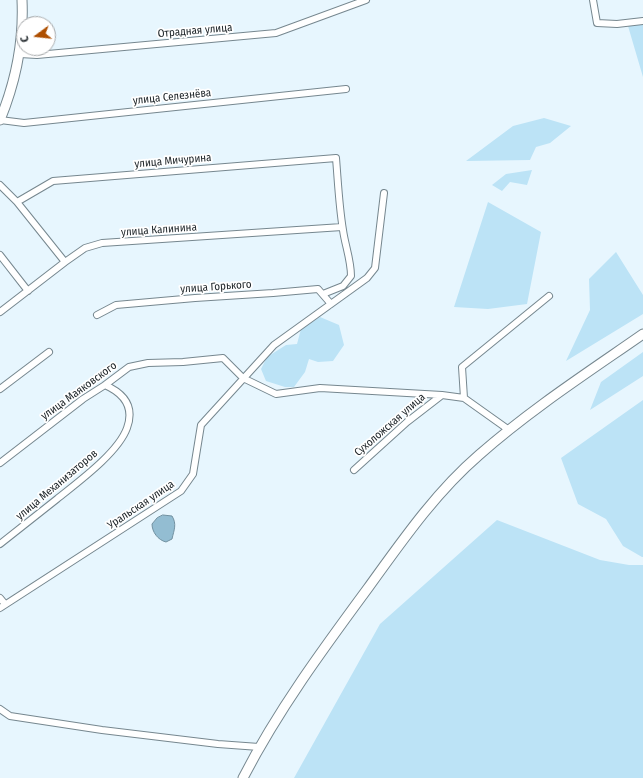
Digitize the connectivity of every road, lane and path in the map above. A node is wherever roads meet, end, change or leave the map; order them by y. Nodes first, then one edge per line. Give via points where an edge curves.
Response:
1 (22, 0) edge
2 (366, 0) edge
3 (593, 0) edge
4 (23, 16) edge
5 (643, 21) edge
6 (56, 53) edge
7 (20, 56) edge
8 (346, 89) dead end
9 (0, 120) edge
10 (0, 185) edge
11 (384, 193) dead end
12 (17, 202) junction
13 (342, 227) junction
14 (0, 255) edge
15 (65, 262) junction
16 (28, 290) junction
17 (323, 294) junction
18 (549, 296) dead end
19 (331, 304) junction
20 (0, 312) edge
21 (97, 315) dead end
22 (643, 334) edge
23 (49, 352) dead end
24 (243, 378) junction
25 (105, 384) junction
26 (0, 389) edge
27 (442, 395) junction
28 (464, 398) junction
29 (509, 430) junction
30 (0, 463) edge
31 (354, 470) dead end
32 (0, 544) edge
33 (0, 598) edge
34 (2, 606) edge
35 (0, 709) edge
36 (259, 747) junction
37 (243, 778) edge

1 - 4 main road
2 - 6 street, Отрадная улица via 276,33
3 - 5 street via 597,23
7 - 9 main road
8 - 9 street, улица Селезнёва via 24,123
10 - 12 street
11 - 19 street, Уральская улица via 375,268 367,278
12 - 13 street, улица Мичурина via 53,181 336,158
12 - 15 street
13 - 15 street, улица Калинина via 102,243 85,248
13 - 17 street via 351,264 351,276 343,286
14 - 16 street
15 - 16 street, улица Калинина
16 - 20 street, улица Калинина
17 - 19 street
17 - 21 street, улица Горького via 318,289 146,302 116,305
18 - 28 street via 462,367
19 - 24 street, Уральская улица via 274,345
22 - 29 main road
23 - 26 street
24 - 25 street, улица Маяковского via 223,358 148,363 129,367
24 - 27 street via 276,394 320,388
24 - 34 street, Уральская улица via 202,425 193,474 182,491
25 - 30 street, улица Маяковского
25 - 32 street, улица Механизаторов via 127,401 128,428 117,446 92,471
27 - 28 street, Сухоложская улица
27 - 31 street, Сухоложская улица via 407,422
28 - 29 street
29 - 36 main road via 478,455 415,524 292,695
33 - 34 street
35 - 36 street via 10,716 102,730
36 - 37 main road

